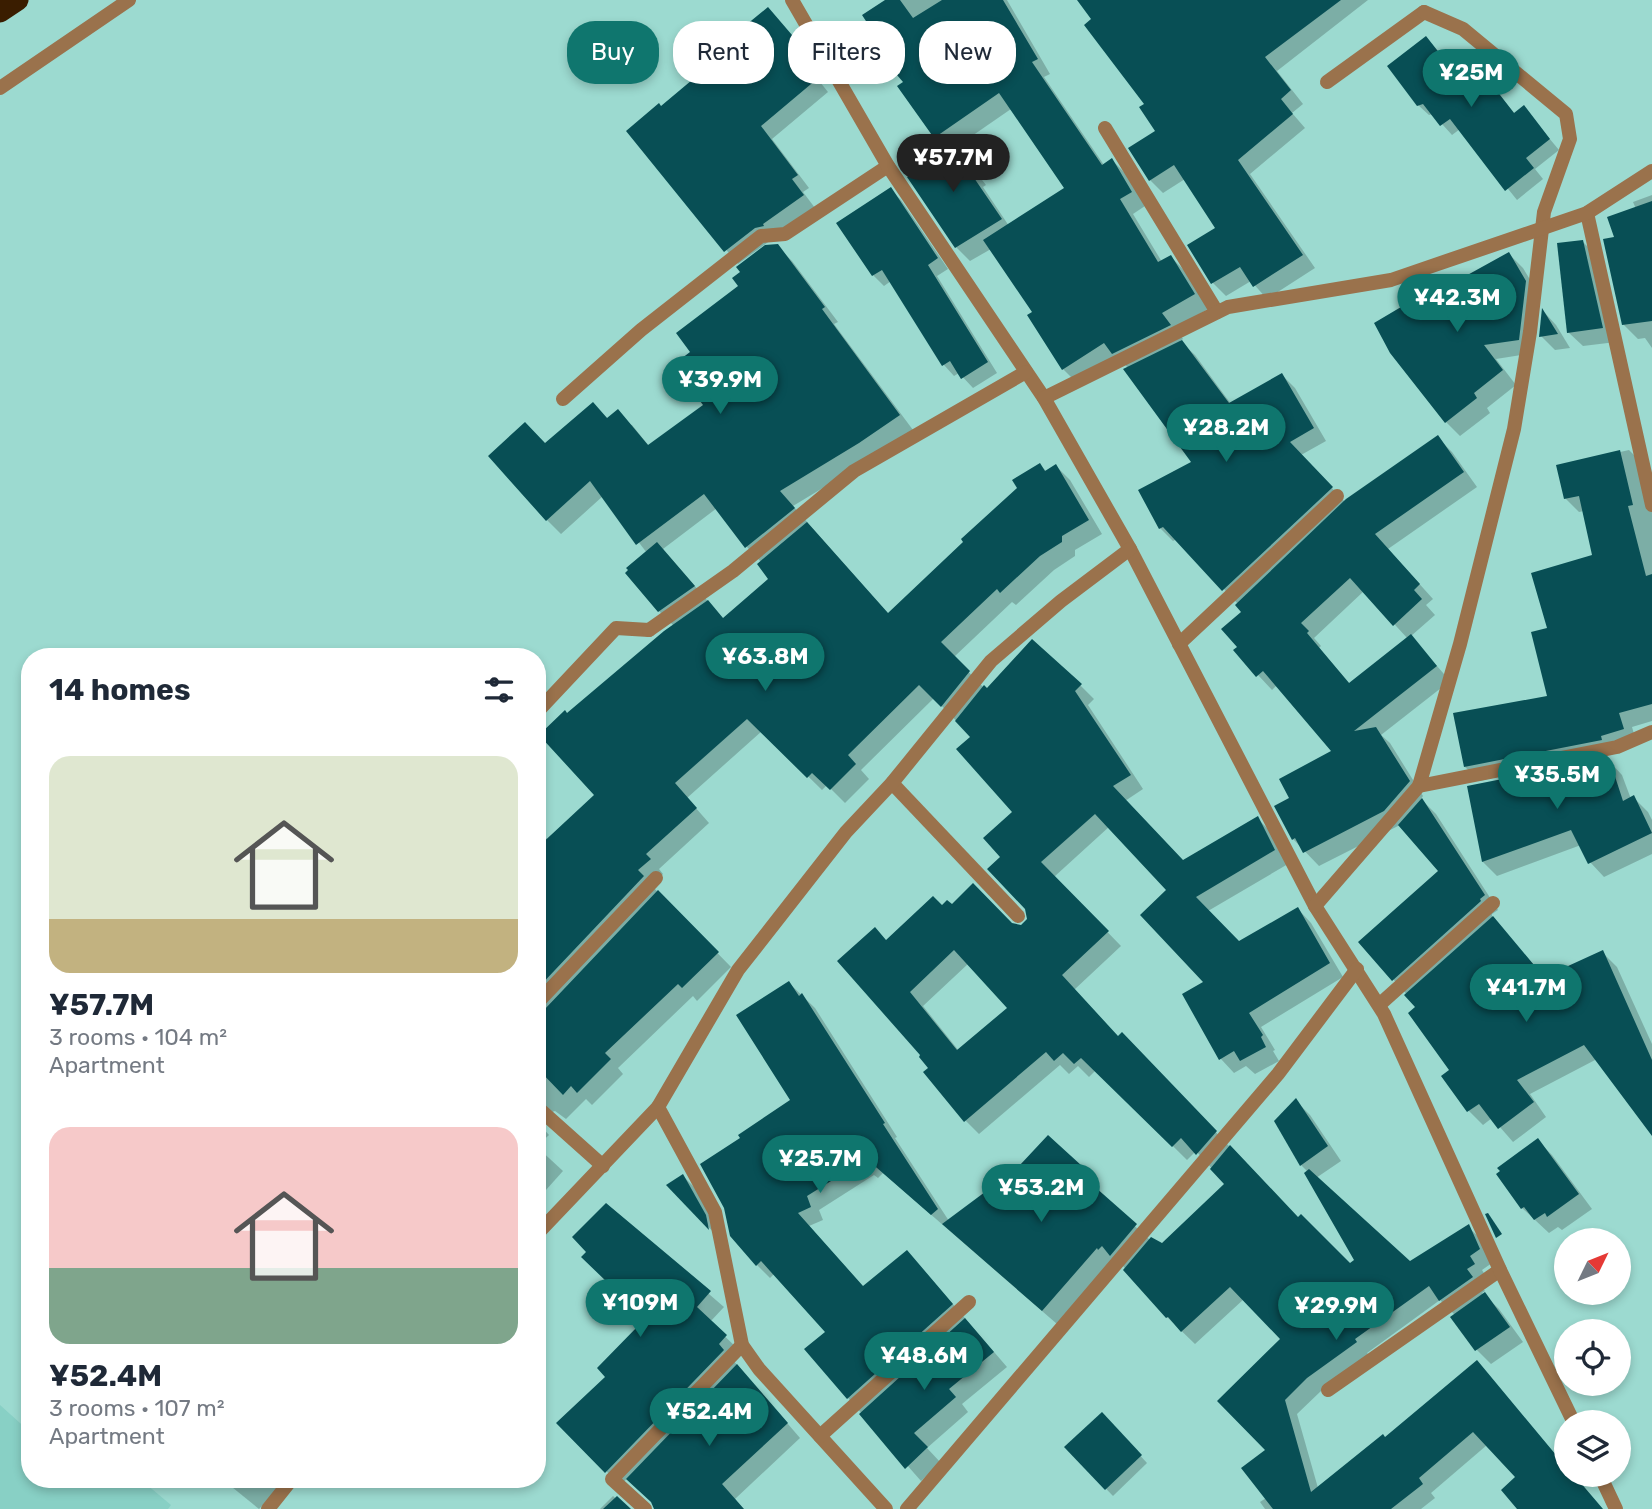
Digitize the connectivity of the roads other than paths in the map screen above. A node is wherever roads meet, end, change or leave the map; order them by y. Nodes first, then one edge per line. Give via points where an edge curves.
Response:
1 (18, 0) edge
2 (128, 0) edge
3 (792, 0) edge
4 (1423, 6) edge
5 (0, 12) edge
6 (1327, 82) dead end
7 (0, 88) edge
8 (1105, 128) dead end
9 (888, 166) junction
10 (1652, 171) edge
11 (1587, 213) junction
12 (1542, 229) junction
13 (1217, 313) junction
14 (1026, 372) junction
15 (1044, 398) junction
16 (563, 399) dead end
17 (1337, 496) dead end
18 (1652, 505) edge
19 (1130, 549) junction
20 (1179, 644) junction
21 (546, 702) edge
22 (1652, 732) edge
23 (891, 783) junction
24 (1419, 786) junction
25 (656, 878) dead end
26 (1493, 903) dead end
27 (1315, 906) junction
28 (1018, 916) dead end
29 (1357, 969) junction
30 (546, 994) edge
31 (1379, 1004) junction
32 (658, 1107) junction
33 (546, 1115) edge
34 (603, 1166) junction
35 (546, 1225) edge
36 (1500, 1269) junction
37 (970, 1302) dead end
38 (742, 1345) junction
39 (1328, 1390) dead end
40 (1568, 1410) edge
41 (820, 1436) junction
42 (1606, 1487) edge
43 (285, 1488) edge
44 (268, 1509) edge
45 (645, 1509) edge
46 (886, 1509) edge
47 (907, 1509) edge
48 (1616, 1509) edge

1 - 5 highway
2 - 7 street
3 - 9 street
4 - 6 street
4 - 12 street via 1463,29 1566,114 1570,139
8 - 13 street
9 - 14 street
9 - 16 street via 785,234 761,236 641,330
10 - 11 street
11 - 12 street
11 - 18 street
12 - 13 street via 1391,280 1228,307
12 - 24 street via 1514,429
13 - 15 street
14 - 15 street
14 - 21 street via 854,471 733,571 649,630 616,628
15 - 19 street
17 - 20 street
19 - 20 street
19 - 23 street via 991,661
20 - 27 street
22 - 24 street via 1617,747
23 - 28 street
23 - 32 street via 846,832 738,970
24 - 27 street
25 - 30 street
26 - 31 street
27 - 29 street
29 - 31 street
29 - 47 street via 1278,1074
31 - 36 street
32 - 34 street
32 - 38 street via 715,1212
33 - 34 street
34 - 35 street
36 - 39 street
36 - 40 street
37 - 41 street
38 - 41 street
38 - 45 street via 612,1479
41 - 46 street
42 - 48 street
43 - 44 street

